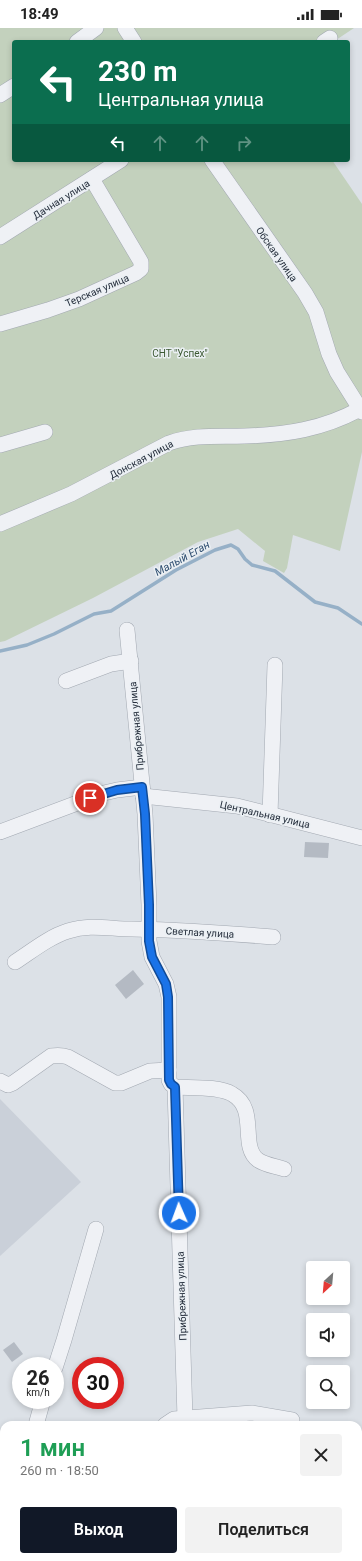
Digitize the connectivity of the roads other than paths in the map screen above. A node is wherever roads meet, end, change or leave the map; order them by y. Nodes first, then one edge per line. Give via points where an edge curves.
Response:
1 (96, 28) edge
2 (125, 28) edge
3 (80, 40) edge
4 (133, 40) edge
5 (12, 87) edge
6 (0, 95) edge
7 (118, 162) edge
8 (213, 162) edge
9 (92, 180) junction
10 (0, 237) edge
11 (0, 324) edge
12 (361, 411) edge
13 (46, 432) dead end
14 (0, 445) edge
15 (0, 524) edge
16 (127, 630) dead end
17 (130, 661) junction
18 (275, 665) dead end
19 (66, 680) dead end
20 (142, 791) junction
21 (270, 815) junction
22 (0, 832) edge
23 (362, 838) edge
24 (149, 930) junction
25 (273, 936) dead end
26 (15, 962) dead end
27 (169, 1070) junction
28 (0, 1081) edge
29 (175, 1087) junction
30 (284, 1169) dead end
31 (96, 1229) dead end
32 (59, 1357) edge
33 (40, 1409) edge
34 (185, 1418) junction
35 (292, 1420) dead end
36 (37, 1421) edge
37 (171, 1421) edge

1 - 3 street
2 - 4 street
5 - 6 street
7 - 9 street, Дачная улица
8 - 12 street, Обская улица via 305,293 316,312 329,354
9 - 10 street, Дачная улица
9 - 11 street, Терская улица via 141,262 141,269 136,274 79,299
12 - 15 street, Донская улица via 322,426 290,433 184,438 169,443 72,494
13 - 14 street
16 - 17 street, Прибрежная улица
17 - 19 street via 111,664
17 - 20 street, Прибрежная улица
18 - 21 street
20 - 21 street, Центральная улица via 237,806
20 - 22 street, Центральная улица via 117,790 104,793
20 - 24 street, Прибрежная улица
21 - 23 street, Центральная улица
24 - 25 street, Светлая улица
24 - 26 street, Светлая улица via 80,928 54,937
24 - 27 street, Прибрежная улица via 152,957 166,984 168,997
27 - 28 street via 150,1071 115,1083 68,1057 57,1055 51,1056 14,1083 8,1085
27 - 29 street, Прибрежная улица via 171,1084
29 - 30 street via 232,1093 244,1107 248,1118 251,1152 257,1159
29 - 34 street, Прибрежная улица
31 - 32 street
33 - 36 street
34 - 35 street via 252,1413
34 - 37 street

